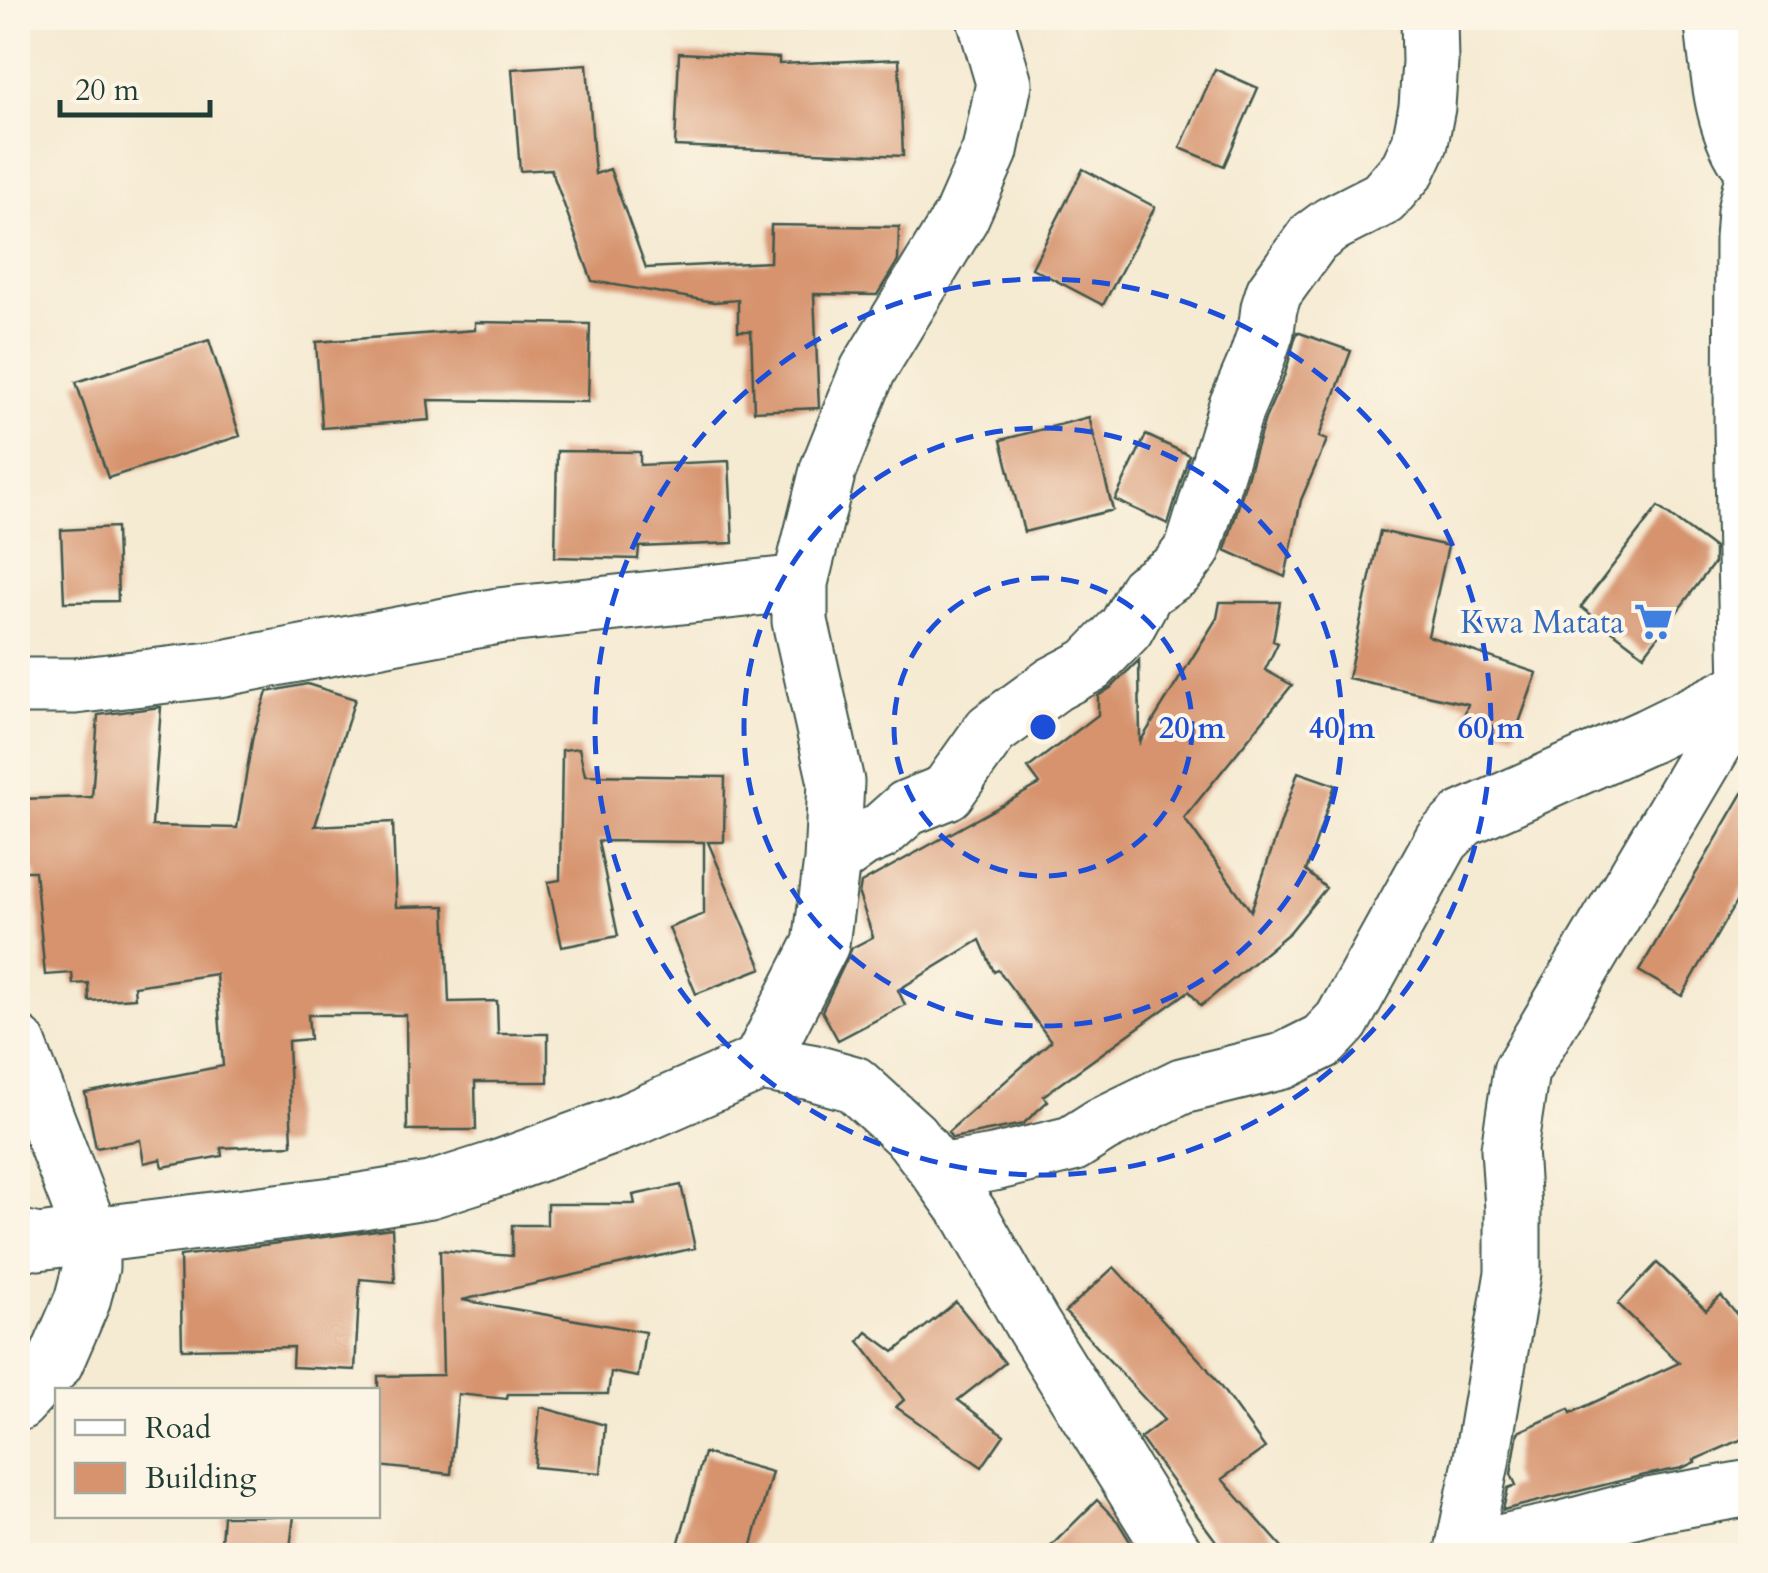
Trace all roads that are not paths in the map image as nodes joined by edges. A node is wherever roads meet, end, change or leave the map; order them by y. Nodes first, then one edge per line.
1 (986, 18) edge
2 (1429, 18) edge
3 (1712, 18) edge
4 (1750, 165) edge
5 (1750, 189) edge
6 (800, 584) junction
7 (18, 686) edge
8 (1750, 689) edge
9 (832, 861) junction
10 (18, 1044) edge
11 (760, 1062) junction
12 (939, 1172) junction
13 (91, 1234) junction
14 (18, 1237) edge
15 (18, 1403) edge
16 (1750, 1488) edge
17 (1462, 1553) edge
18 (1176, 1556) edge

1 - 6 street
2 - 9 street
3 - 4 street
5 - 8 street
6 - 7 street
6 - 9 street
8 - 12 street
8 - 17 street
9 - 11 street
10 - 13 street
11 - 12 street
11 - 13 street
12 - 18 street
13 - 14 street
13 - 15 street
16 - 17 street

